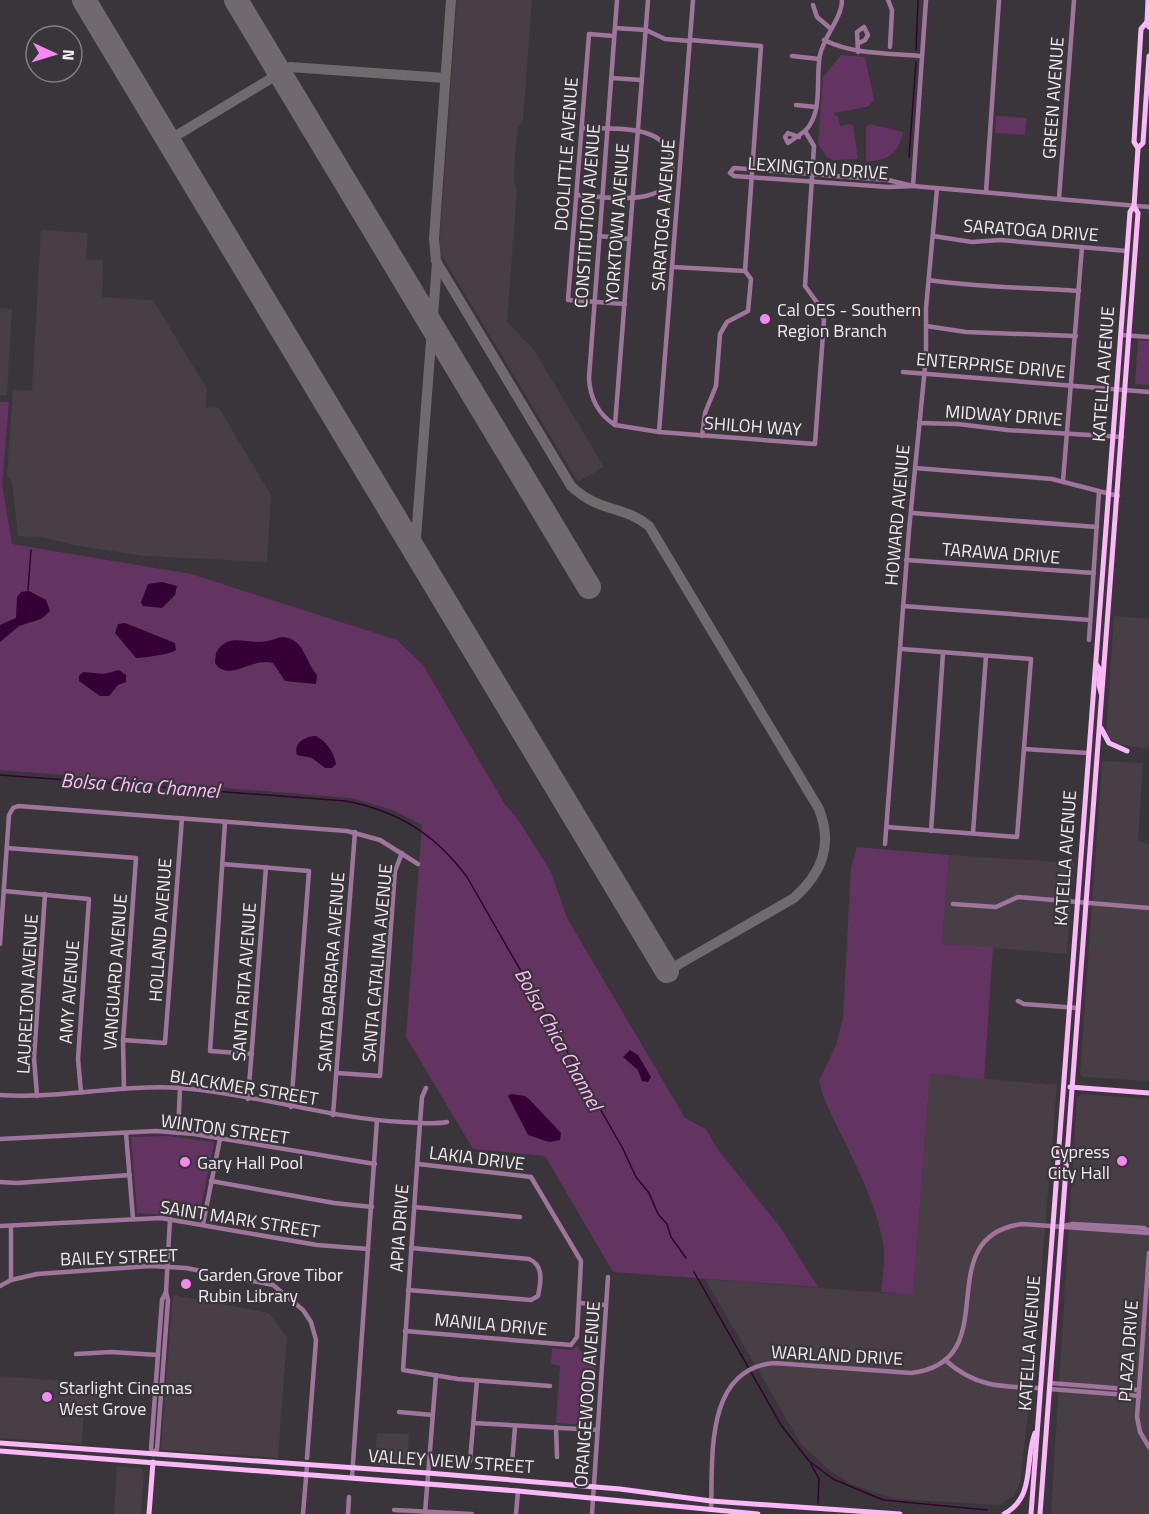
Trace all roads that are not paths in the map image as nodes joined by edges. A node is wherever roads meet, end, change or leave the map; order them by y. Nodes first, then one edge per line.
1 (617, 0) edge
2 (648, 0) edge
3 (693, 0) edge
4 (842, 0) edge
5 (888, 0) edge
6 (926, 0) edge
7 (999, 0) edge
8 (1074, 0) edge
9 (1148, 0) edge
10 (813, 5) dead end
11 (1148, 24) edge
12 (615, 28) junction
13 (830, 28) junction
14 (646, 30) junction
15 (614, 36) junction
16 (690, 40) junction
17 (824, 40) junction
18 (859, 43) dead end
19 (890, 47) dead end
20 (858, 52) junction
21 (792, 56) dead end
22 (922, 56) junction
23 (1149, 56) edge
24 (819, 59) junction
25 (611, 78) junction
26 (642, 80) junction
27 (796, 105) dead end
28 (816, 107) junction
29 (582, 128) junction
30 (607, 130) junction
31 (638, 131) junction
32 (805, 131) junction
33 (799, 136) dead end
34 (1138, 148) junction
35 (671, 168) junction
36 (680, 169) junction
37 (752, 170) junction
38 (813, 175) junction
39 (752, 177) junction
40 (812, 182) junction
41 (913, 186) junction
42 (937, 189) junction
43 (986, 192) junction
44 (577, 195) junction
45 (602, 196) junction
46 (634, 198) junction
47 (1059, 198) junction
48 (1134, 206) junction
49 (1149, 207) edge
50 (599, 236) junction
51 (933, 236) junction
52 (629, 238) junction
53 (1082, 247) junction
54 (1127, 251) junction
55 (673, 267) junction
56 (745, 271) junction
57 (929, 280) junction
58 (1079, 291) junction
59 (594, 302) junction
60 (625, 304) junction
61 (926, 326) junction
62 (1121, 335) junction
63 (1076, 336) junction
64 (1129, 336) junction
65 (1149, 337) edge
66 (903, 372) dead end
67 (924, 372) junction
68 (1072, 386) junction
69 (1117, 390) junction
70 (1125, 390) junction
71 (1149, 392) edge
72 (919, 423) junction
73 (615, 425) junction
74 (659, 432) junction
75 (1069, 433) junction
76 (702, 436) junction
77 (1113, 436) junction
78 (1122, 437) junction
79 (915, 468) junction
80 (1063, 481) junction
81 (1099, 492) junction
82 (1109, 495) junction
83 (1118, 496) junction
84 (912, 513) junction
85 (1097, 527) junction
86 (906, 560) junction
87 (1094, 573) junction
88 (903, 606) junction
89 (1090, 620) junction
90 (1089, 640) dead end
91 (902, 650) junction
92 (943, 653) junction
93 (986, 656) junction
94 (1096, 664) junction
95 (1102, 698) junction
96 (1100, 724) junction
97 (1024, 749) junction
98 (1127, 751) dead end
99 (1087, 753) junction
100 (182, 818) junction
101 (225, 822) junction
102 (887, 827) junction
103 (931, 831) junction
104 (355, 832) junction
105 (973, 833) junction
106 (885, 844) dead end
107 (7, 848) junction
108 (402, 853) junction
109 (222, 864) junction
110 (417, 864) dead end
111 (266, 867) junction
112 (4, 891) junction
113 (45, 894) junction
114 (1077, 902) junction
115 (1086, 903) junction
116 (953, 904) dead end
117 (1149, 908) edge
118 (0, 944) edge
119 (1018, 1001) dead end
120 (1069, 1008) junction
121 (1078, 1008) junction
122 (123, 1040) junction
123 (252, 1054) junction
124 (337, 1073) junction
125 (1063, 1086) junction
126 (1072, 1087) junction
127 (180, 1088) junction
128 (426, 1088) dead end
129 (124, 1089) junction
130 (81, 1092) junction
131 (1149, 1093) edge
132 (0, 1095) edge
133 (37, 1096) junction
134 (248, 1099) junction
135 (291, 1107) junction
136 (333, 1115) junction
137 (377, 1120) junction
138 (447, 1122) dead end
139 (420, 1123) junction
140 (126, 1133) junction
141 (178, 1133) junction
142 (0, 1139) edge
143 (220, 1139) junction
144 (375, 1164) junction
145 (417, 1164) junction
146 (130, 1175) junction
147 (212, 1181) junction
148 (0, 1182) edge
149 (372, 1207) junction
150 (414, 1207) junction
151 (520, 1217) dead end
152 (133, 1218) junction
153 (170, 1219) junction
154 (203, 1224) junction
155 (1053, 1225) junction
156 (0, 1226) edge
157 (1062, 1226) junction
158 (10, 1227) junction
159 (1149, 1232) edge
160 (411, 1248) junction
161 (368, 1249) junction
162 (1149, 1253) edge
163 (167, 1266) junction
164 (608, 1277) dead end
165 (11, 1280) junction
166 (0, 1286) edge
167 (408, 1290) junction
168 (580, 1303) junction
169 (606, 1305) junction
170 (405, 1331) junction
171 (573, 1344) joint
172 (76, 1354) dead end
173 (161, 1355) junction
174 (945, 1360) junction
175 (436, 1375) junction
176 (1041, 1378) junction
177 (477, 1380) junction
178 (550, 1386) dead end
179 (1050, 1386) junction
180 (1040, 1388) junction
181 (1139, 1393) junction
182 (1049, 1402) junction
183 (399, 1412) dead end
184 (433, 1415) junction
185 (473, 1423) junction
186 (1037, 1426) junction
187 (515, 1427) junction
188 (556, 1427) junction
189 (597, 1430) junction
190 (0, 1443) edge
191 (35, 1446) junction
192 (1149, 1447) edge
193 (0, 1451) edge
194 (35, 1454) junction
195 (153, 1454) junction
196 (557, 1457) dead end
197 (307, 1458) dead end
198 (238, 1460) junction
199 (247, 1461) junction
200 (470, 1461) dead end
201 (153, 1463) junction
202 (512, 1464) dead end
203 (307, 1466) junction
204 (234, 1468) junction
205 (352, 1469) junction
206 (428, 1473) junction
207 (306, 1474) junction
208 (352, 1478) junction
209 (427, 1484) junction
210 (594, 1487) junction
211 (518, 1491) junction
212 (349, 1497) dead end
213 (593, 1497) junction
214 (711, 1501) junction
215 (394, 1510) dead end
216 (711, 1510) junction
217 (149, 1514) edge
218 (303, 1514) edge
219 (348, 1514) edge
220 (425, 1514) edge
221 (472, 1514) edge
222 (516, 1514) edge
223 (592, 1514) edge
224 (758, 1514) edge
225 (900, 1514) edge
226 (1004, 1514) edge
227 (1031, 1514) edge
228 (1040, 1514) edge

1 - 12 street, CONSTITUTION AVENUE
2 - 14 street, YORKTOWN AVENUE
3 - 16 street, SARATOGA AVENUE
4 - 13 street
5 - 19 street
6 - 22 street
7 - 43 street
8 - 47 street, GREEN AVENUE
9 - 11 main road, KATELLA AVENUE
10 - 13 street
11 - 34 main road, KATELLA AVENUE
12 - 14 street
12 - 15 street, CONSTITUTION AVENUE
13 - 17 street
14 - 16 street
14 - 26 street, YORKTOWN AVENUE
15 - 25 street, CONSTITUTION AVENUE
15 - 29 street, DOOLITTLE AVENUE
16 - 36 street, SARATOGA AVENUE
16 - 37 street
17 - 20 street
17 - 24 street
18 - 20 street
20 - 22 street
21 - 24 street
22 - 41 street
23 - 34 main road, KATELLA AVENUE
24 - 28 street
25 - 26 street
25 - 30 street, CONSTITUTION AVENUE
26 - 31 street, YORKTOWN AVENUE
27 - 28 street
28 - 32 street
29 - 30 street
29 - 44 street, DOOLITTLE AVENUE
30 - 31 street
30 - 45 street, CONSTITUTION AVENUE
31 - 35 street
31 - 46 street, YORKTOWN AVENUE
32 - 33 street
32 - 38 street, SHILOH WAY
34 - 48 main road, KATELLA AVENUE
35 - 36 street
35 - 46 street
36 - 55 street, SARATOGA AVENUE
37 - 38 street, LEXINGTON DRIVE
37 - 39 street
37 - 39 street, LEXINGTON DRIVE
38 - 40 street, SHILOH WAY
38 - 41 street, LEXINGTON DRIVE
39 - 40 street, LEXINGTON DRIVE
39 - 56 street
40 - 41 street, LEXINGTON DRIVE
40 - 76 street, SHILOH WAY
41 - 42 street, LEXINGTON DRIVE
42 - 43 street, LEXINGTON DRIVE
42 - 51 street, HOWARD AVENUE
43 - 47 street, LEXINGTON DRIVE
44 - 45 street
44 - 59 street, DOOLITTLE AVENUE
45 - 46 street
45 - 50 street, CONSTITUTION AVENUE
46 - 52 street, YORKTOWN AVENUE
47 - 48 street, LEXINGTON DRIVE
48 - 49 street, LEXINGTON DRIVE
48 - 54 main road, KATELLA AVENUE
48 - 64 main road, KATELLA AVENUE
50 - 52 street
50 - 59 street, CONSTITUTION AVENUE
51 - 53 street, SARATOGA DRIVE
51 - 57 street, HOWARD AVENUE
52 - 60 street, YORKTOWN AVENUE
53 - 54 street, SARATOGA DRIVE
53 - 58 street
54 - 62 main road, KATELLA AVENUE
55 - 56 street
55 - 74 street, SARATOGA AVENUE
56 - 76 street
57 - 58 street
57 - 61 street, HOWARD AVENUE
58 - 63 street
59 - 60 street
59 - 73 street, CONSTITUTION AVENUE
60 - 73 street, YORKTOWN AVENUE
61 - 63 street
61 - 67 street, HOWARD AVENUE
62 - 64 street
62 - 69 main road, KATELLA AVENUE
63 - 68 street
64 - 65 street
64 - 70 main road, KATELLA AVENUE
66 - 67 street, ENTERPRISE DRIVE
67 - 68 street, ENTERPRISE DRIVE
67 - 72 street, HOWARD AVENUE
68 - 69 street, ENTERPRISE DRIVE
68 - 75 street
69 - 70 street, ENTERPRISE DRIVE
69 - 77 main road, KATELLA AVENUE
70 - 71 street, ENTERPRISE DRIVE
70 - 78 main road, KATELLA AVENUE
72 - 75 street, MIDWAY DRIVE
72 - 79 street, HOWARD AVENUE
73 - 74 street, SHILOH WAY
74 - 76 street, SHILOH WAY
75 - 77 street, MIDWAY DRIVE
75 - 80 street
77 - 78 street, MIDWAY DRIVE
77 - 82 main road, KATELLA AVENUE
78 - 83 main road, KATELLA AVENUE
79 - 80 street
79 - 84 street, HOWARD AVENUE
80 - 81 street
81 - 82 street
81 - 85 street
82 - 83 street
82 - 94 main road, KATELLA AVENUE
83 - 95 main road, KATELLA AVENUE
84 - 85 street
84 - 86 street, HOWARD AVENUE
85 - 87 street
86 - 87 street, TARAWA DRIVE
86 - 88 street, HOWARD AVENUE
87 - 89 street
88 - 89 street
88 - 91 street, HOWARD AVENUE
89 - 90 street
91 - 92 street
91 - 102 street, HOWARD AVENUE
92 - 93 street
92 - 103 street
93 - 97 street
93 - 105 street
94 - 95 main road
94 - 99 main road, KATELLA AVENUE
95 - 96 main road, KATELLA AVENUE
96 - 98 main road
96 - 115 main road, KATELLA AVENUE
97 - 99 street
97 - 105 street
99 - 114 main road, KATELLA AVENUE
100 - 101 street
100 - 107 street
100 - 122 street, HOLLAND AVENUE
101 - 104 street
101 - 109 street
102 - 103 street
102 - 106 street, HOWARD AVENUE
103 - 105 street
104 - 108 street
104 - 124 street, SANTA BARBARA AVENUE
107 - 112 street
107 - 122 street, VANGUARD AVENUE
108 - 110 street
108 - 124 street, SANTA CATALINA AVENUE
109 - 111 street
109 - 123 street
111 - 123 street, SANTA RITA AVENUE
111 - 135 street
112 - 113 street
112 - 118 street
113 - 130 street, AMY AVENUE
113 - 133 street, LAURELTON AVENUE
114 - 115 street
114 - 116 street
114 - 120 main road, KATELLA AVENUE
115 - 117 street
115 - 121 main road, KATELLA AVENUE
119 - 120 street
120 - 121 street
120 - 125 main road, KATELLA AVENUE
121 - 126 main road, KATELLA AVENUE
122 - 129 street, VANGUARD AVENUE
123 - 134 street, SANTA RITA AVENUE
124 - 136 street, SANTA BARBARA AVENUE
125 - 126 main road
125 - 155 main road, KATELLA AVENUE
126 - 131 main road
126 - 157 main road, KATELLA AVENUE
127 - 129 street, BLACKMER STREET
127 - 134 street, BLACKMER STREET
127 - 141 street
128 - 139 street, APIA DRIVE
129 - 130 street, BLACKMER STREET
130 - 133 street, BLACKMER STREET
132 - 133 street, BLACKMER STREET
134 - 135 street, BLACKMER STREET
135 - 136 street, BLACKMER STREET
136 - 137 street, BLACKMER STREET
137 - 139 street, BLACKMER STREET
137 - 144 street
138 - 139 street, BLACKMER STREET
139 - 145 street, APIA DRIVE
140 - 141 street, WINTON STREET
140 - 142 street, WINTON STREET
140 - 146 street
141 - 143 street, WINTON STREET
143 - 144 street, WINTON STREET
143 - 147 street
144 - 149 street
145 - 150 street, APIA DRIVE
145 - 168 street, LAKIA DRIVE
146 - 148 street
146 - 152 street
147 - 149 street
147 - 154 street
149 - 161 street
150 - 151 street
150 - 160 street, APIA DRIVE
152 - 153 street, SAINT MARK STREET
152 - 158 street, SAINT MARK STREET
153 - 154 street, SAINT MARK STREET
153 - 163 street
154 - 161 street, SAINT MARK STREET
155 - 157 street
155 - 174 street
155 - 176 main road, KATELLA AVENUE
156 - 158 street, SAINT MARK STREET
157 - 159 street
157 - 179 main road, KATELLA AVENUE
158 - 165 street
160 - 167 street, APIA DRIVE
160 - 167 street
161 - 205 street
162 - 181 street, PLAZA DRIVE
163 - 165 street, BAILEY STREET
163 - 173 street
163 - 197 street, BAILEY STREET
164 - 169 street, ORANGEWOOD AVENUE
165 - 166 street, BAILEY STREET
167 - 170 street, APIA DRIVE
168 - 169 street
168 - 171 street, LAKIA DRIVE
169 - 189 street, ORANGEWOOD AVENUE
170 - 171 street, MANILA DRIVE
170 - 175 street, APIA DRIVE
172 - 173 street
173 - 195 street
174 - 180 street
174 - 214 street, WARLAND DRIVE
175 - 177 street
175 - 184 street
176 - 179 main road
176 - 180 main road, KATELLA AVENUE
177 - 178 street
177 - 185 street
179 - 181 street
179 - 182 main road, KATELLA AVENUE
180 - 182 main road
180 - 186 main road, KATELLA AVENUE
181 - 192 street, PLAZA DRIVE
182 - 228 main road, KATELLA AVENUE
183 - 184 street
184 - 206 street
185 - 187 street
185 - 200 street
186 - 226 main road
186 - 227 main road, KATELLA AVENUE
187 - 188 street
187 - 202 street
188 - 189 street
188 - 196 street
189 - 210 street, ORANGEWOOD AVENUE
190 - 191 main road, VALLEY VIEW STREET
191 - 194 main road
191 - 195 main road, VALLEY VIEW STREET
193 - 194 main road, VALLEY VIEW STREET
194 - 201 main road, VALLEY VIEW STREET
195 - 198 main road, VALLEY VIEW STREET
195 - 201 main road
198 - 199 main road, VALLEY VIEW STREET
198 - 204 main road
199 - 203 main road, VALLEY VIEW STREET
199 - 204 main road
201 - 204 main road, VALLEY VIEW STREET
201 - 217 main road
203 - 205 main road, VALLEY VIEW STREET
203 - 207 street
204 - 207 main road, VALLEY VIEW STREET
205 - 206 main road, VALLEY VIEW STREET
205 - 208 street
206 - 209 street
206 - 210 main road, VALLEY VIEW STREET
207 - 208 main road, VALLEY VIEW STREET
207 - 218 street
208 - 209 main road, VALLEY VIEW STREET
209 - 211 main road, VALLEY VIEW STREET
209 - 220 street
210 - 213 street, ORANGEWOOD AVENUE
210 - 214 main road, VALLEY VIEW STREET
211 - 213 main road, VALLEY VIEW STREET
211 - 222 street
212 - 219 street
213 - 216 main road, VALLEY VIEW STREET
213 - 223 street, ORANGEWOOD AVENUE
214 - 216 street, WARLAND DRIVE
214 - 225 main road, VALLEY VIEW STREET
215 - 220 street
216 - 224 main road, VALLEY VIEW STREET
220 - 221 street

